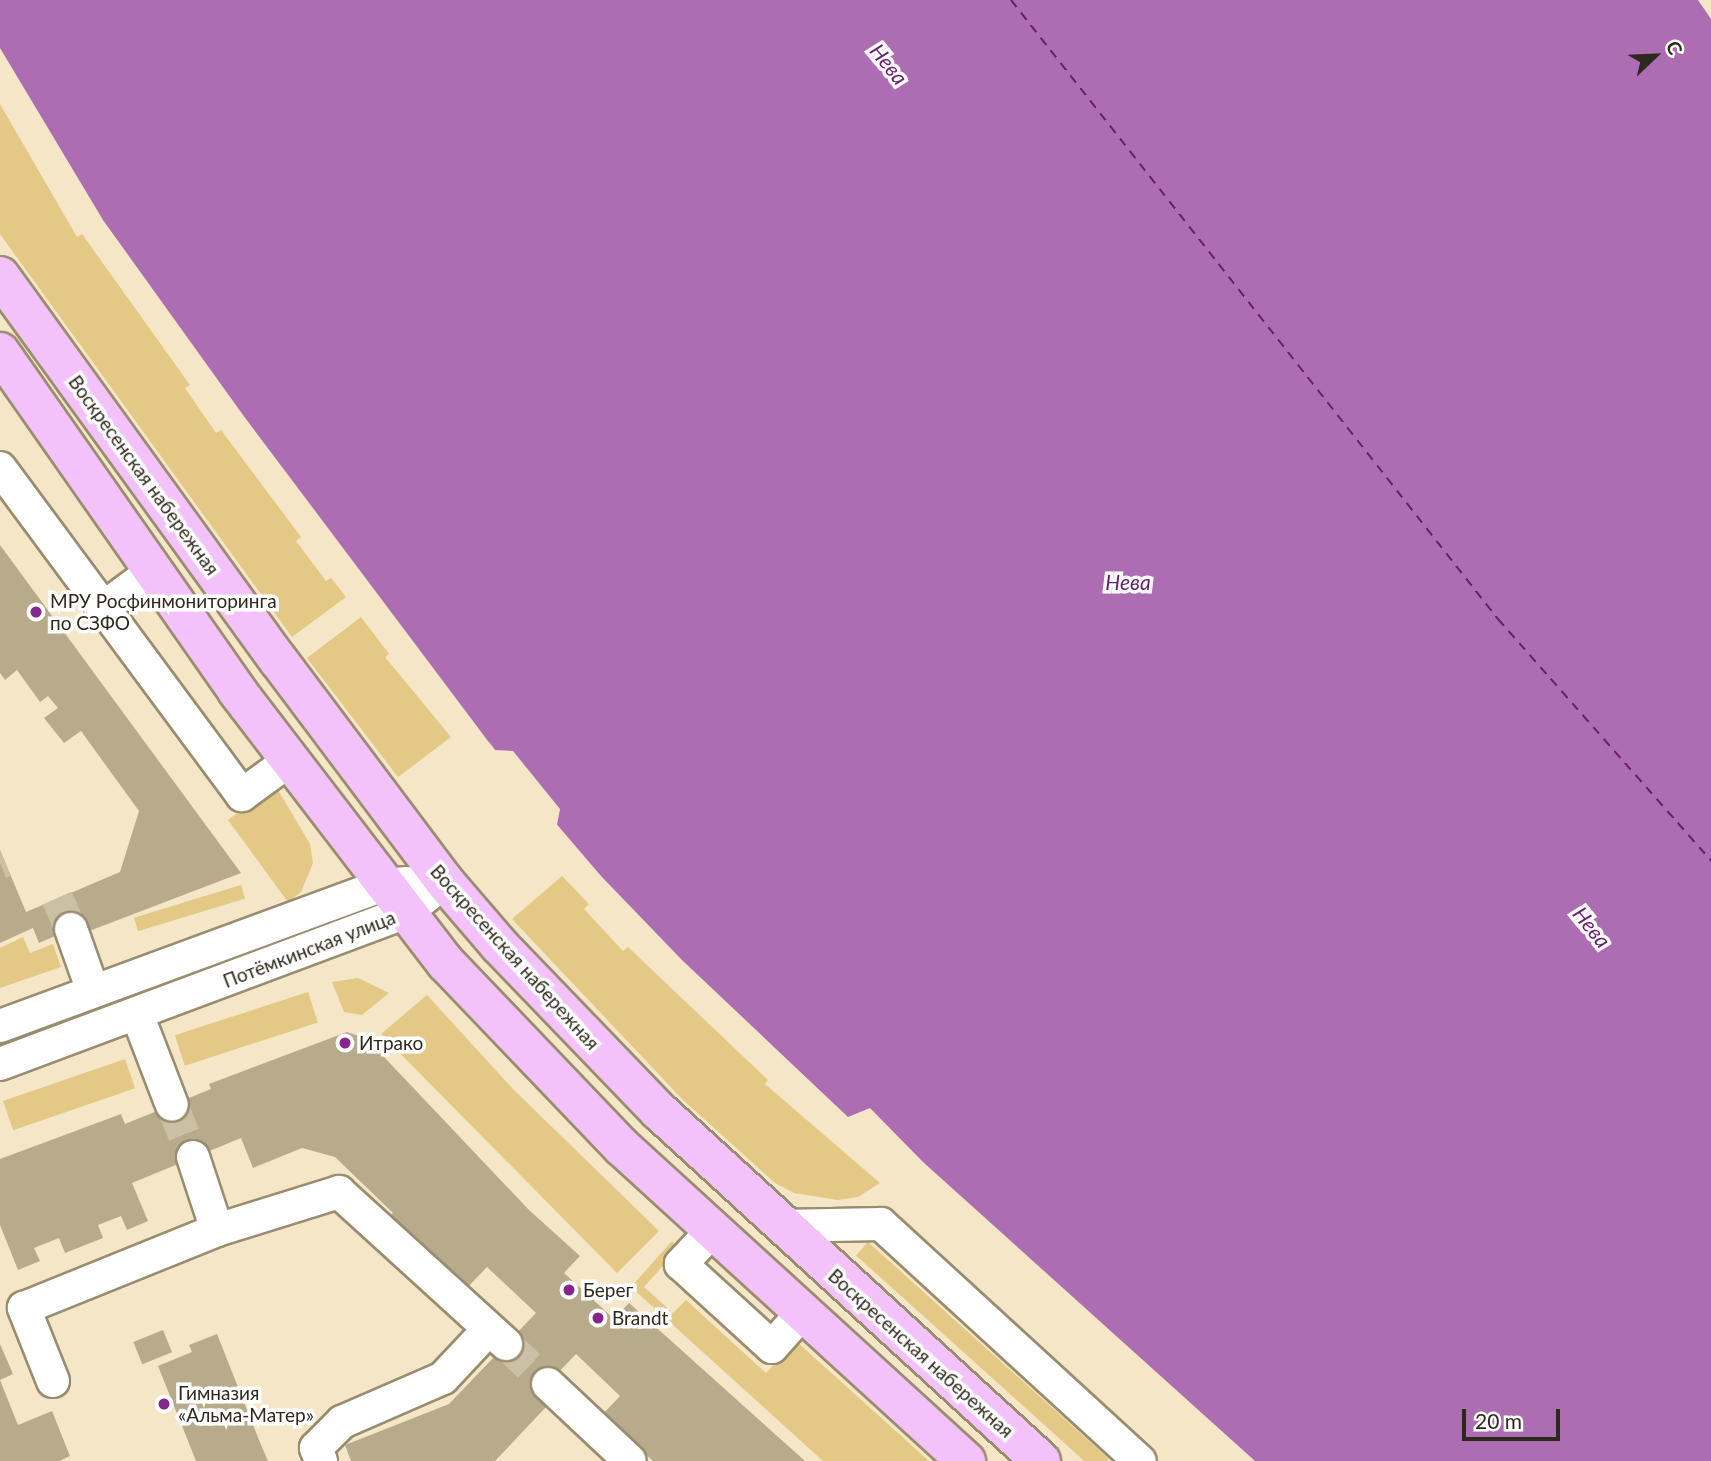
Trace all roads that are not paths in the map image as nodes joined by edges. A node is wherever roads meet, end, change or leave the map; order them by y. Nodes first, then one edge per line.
1 (0, 276) edge
2 (0, 352) edge
3 (0, 468) edge
4 (153, 571) junction
5 (103, 608) junction
6 (290, 760) junction
7 (445, 882) junction
8 (395, 898) junction
9 (71, 929) tunnel mouth
10 (93, 991) junction
11 (137, 1014) junction
12 (0, 1026) edge
13 (0, 1064) edge
14 (172, 1105) tunnel mouth
15 (193, 1157) tunnel mouth
16 (780, 1226) junction
17 (217, 1230) junction
18 (53, 1381) dead end
19 (548, 1384) tunnel mouth
20 (321, 1461) edge
21 (630, 1461) edge
22 (967, 1461) edge
23 (1041, 1461) edge
24 (1140, 1461) edge

1 - 7 main road, Воскресенская набережная
2 - 4 main road
3 - 5 street
4 - 5 street
4 - 6 main road
5 - 6 street
6 - 8 main road
7 - 8 street, Потёмкинская улица
7 - 16 main road, Воскресенская набережная
8 - 10 street, Потёмкинская улица
8 - 11 street, Потёмкинская улица
8 - 22 main road
9 - 10 street
10 - 12 street, Потёмкинская улица
11 - 13 street, Потёмкинская улица
11 - 14 street
15 - 17 street
16 - 23 main road, Воскресенская набережная
16 - 24 street
17 - 18 street
17 - 20 street
19 - 21 street

